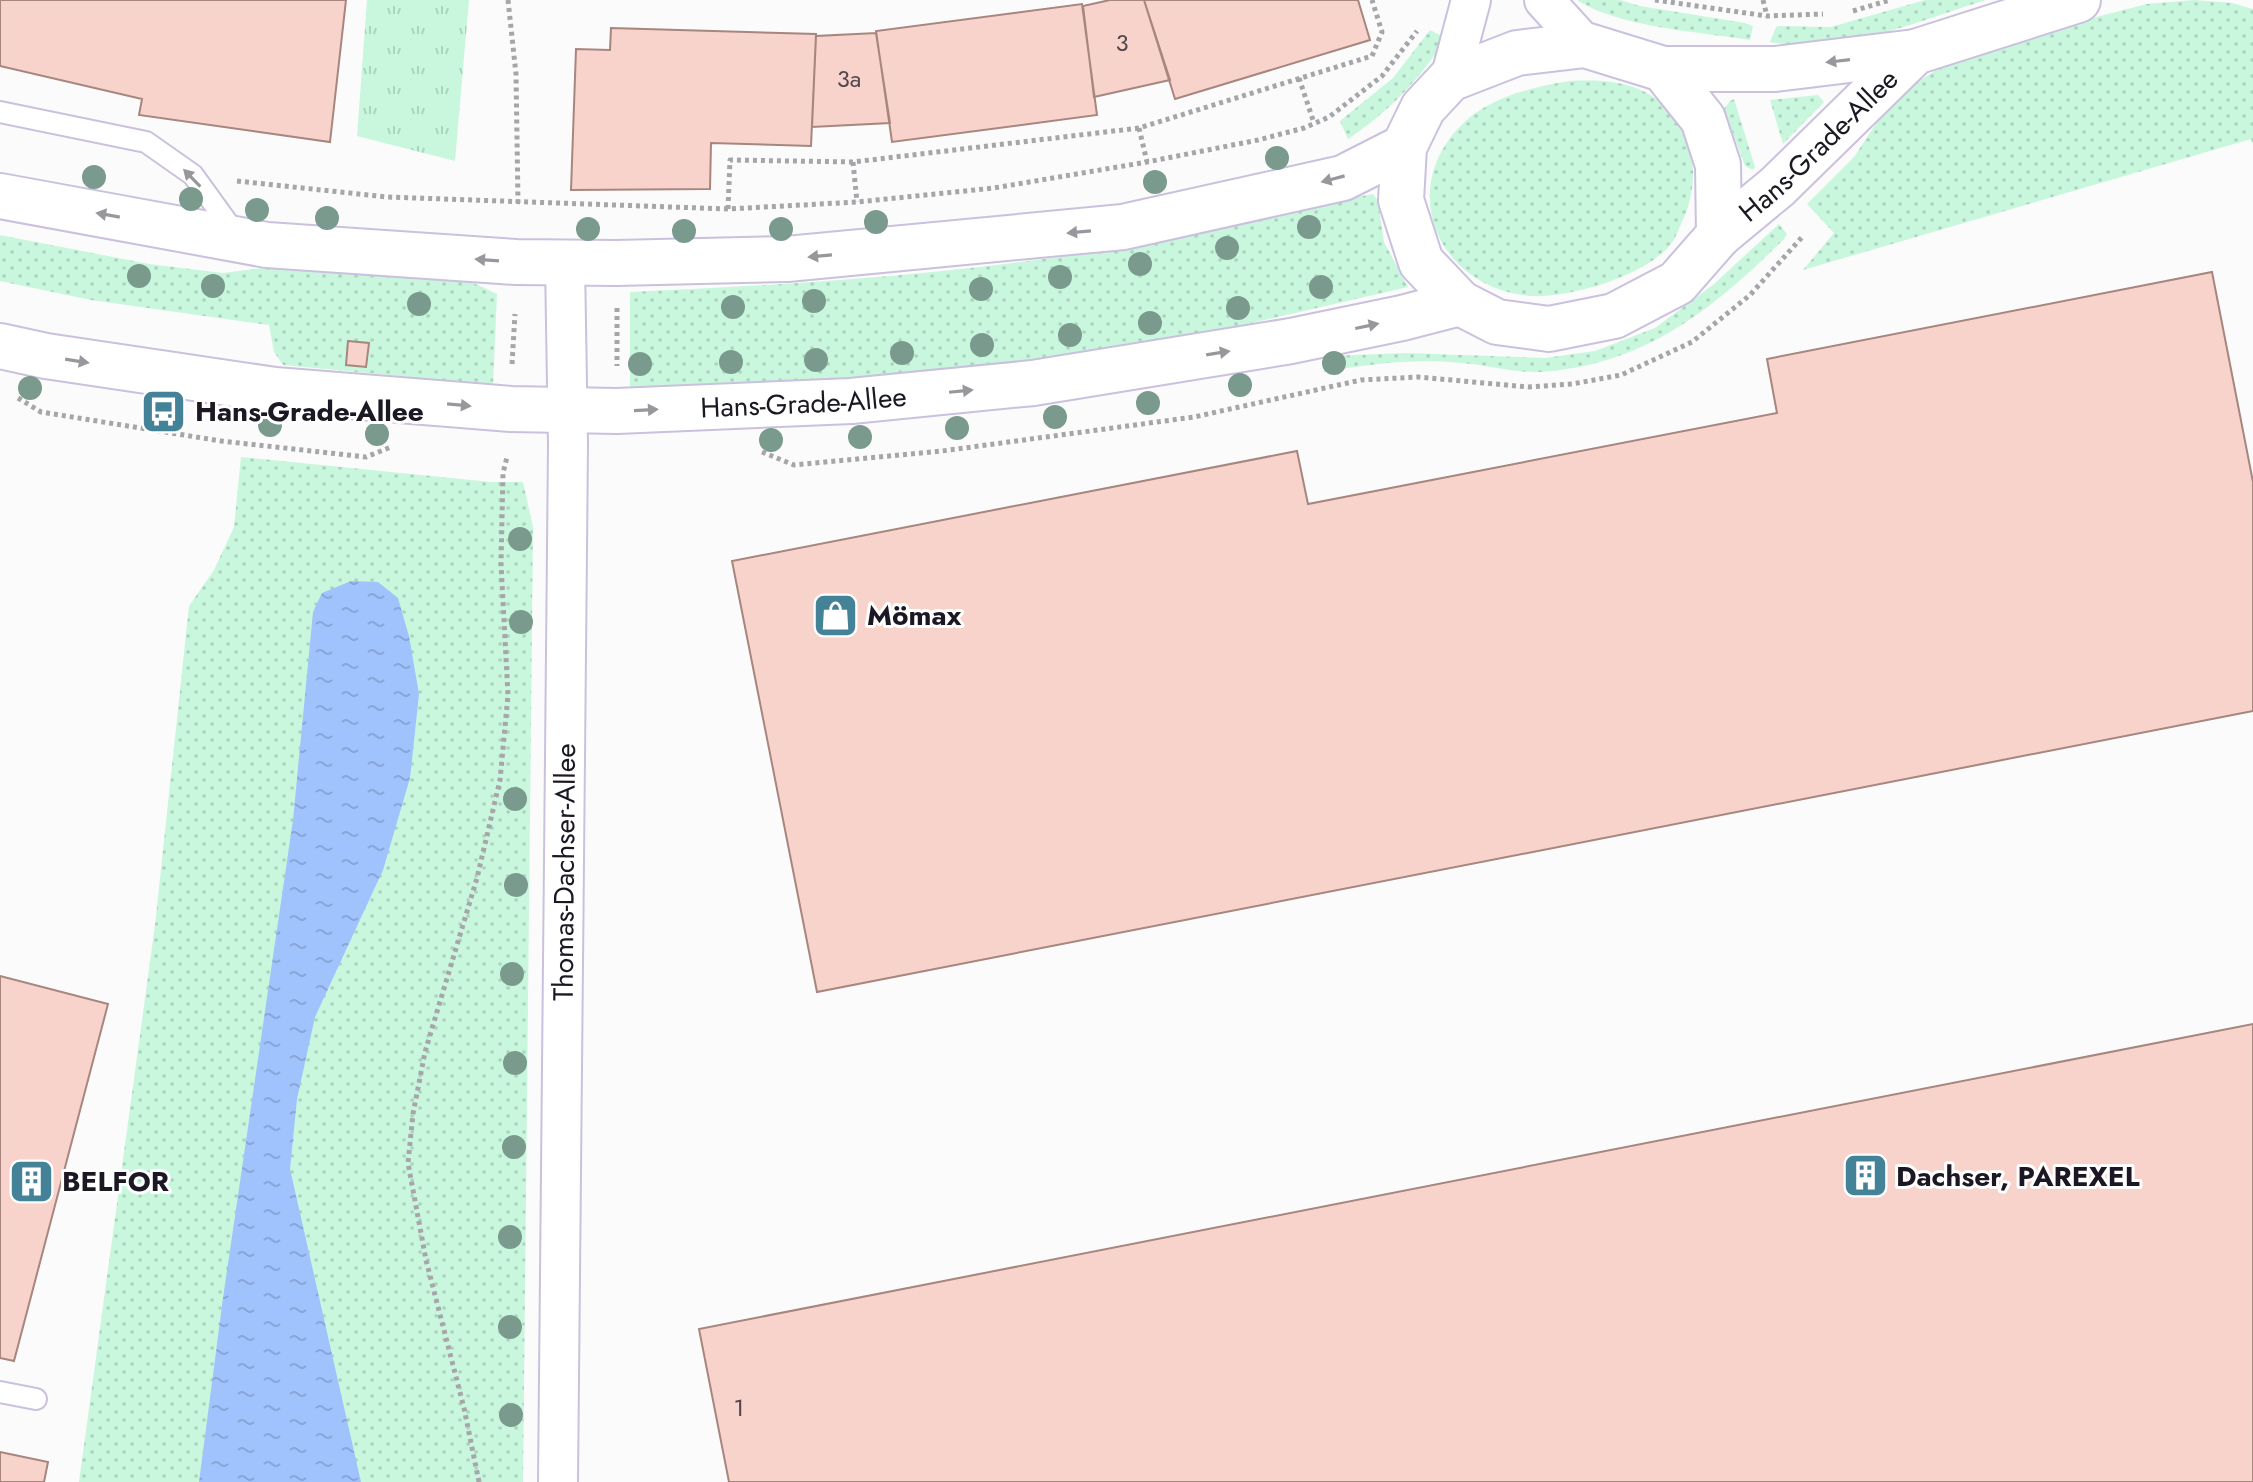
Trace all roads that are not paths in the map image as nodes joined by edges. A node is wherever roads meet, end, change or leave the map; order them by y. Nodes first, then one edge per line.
1 (1471, 0) edge
2 (1544, 0) edge
3 (2078, 0) edge
4 (1585, 45) junction
5 (1915, 52) junction
6 (1663, 69) junction
7 (1450, 79) junction
8 (0, 112) edge
9 (1404, 147) junction
10 (0, 196) edge
11 (1719, 235) junction
12 (239, 240) junction
13 (565, 263) junction
14 (1460, 303) junction
15 (0, 346) edge
16 (568, 411) junction
17 (0, 1392) edge
18 (36, 1399) dead end
19 (558, 1482) edge

1 - 7 street
2 - 4 street
3 - 5 street, Hans-Grade-Allee
4 - 6 street, Hans-Grade-Allee
4 - 7 street, Hans-Grade-Allee
5 -> 6 street, Hans-Grade-Allee
5 - 11 street, Hans-Grade-Allee
6 - 11 street, Hans-Grade-Allee
7 - 9 street, Hans-Grade-Allee
12 -> 8 lane
9 -> 13 street
9 - 14 street, Hans-Grade-Allee
12 -> 10 street
11 - 14 street, Hans-Grade-Allee
13 -> 12 street
13 - 16 street, Thomas-Dachser-Allee
16 -> 14 street, Hans-Grade-Allee
15 -> 16 street, Hans-Grade-Allee
16 - 19 street, Thomas-Dachser-Allee
17 - 18 lane

